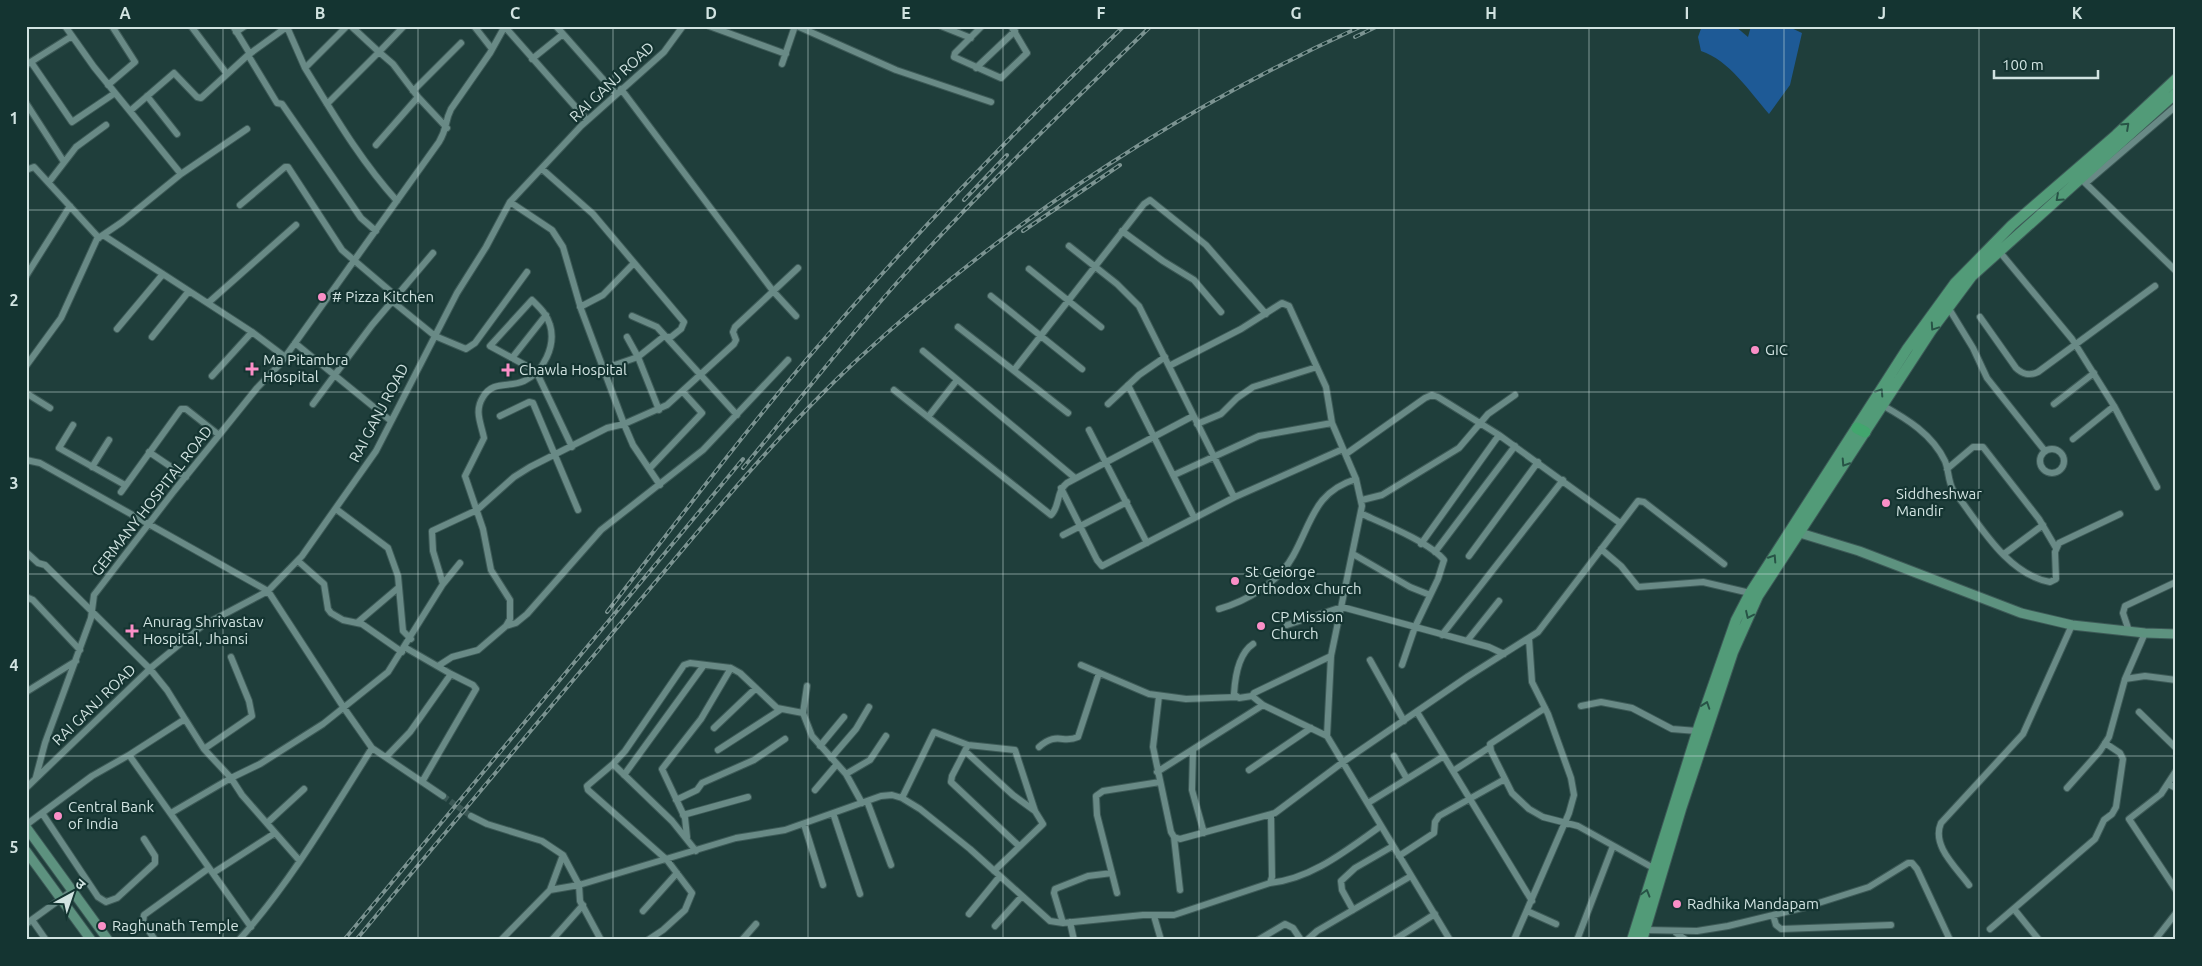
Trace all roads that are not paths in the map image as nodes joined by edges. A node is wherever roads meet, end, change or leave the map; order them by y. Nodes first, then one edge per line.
1 (65, 26) edge
2 (112, 26) edge
3 (191, 26) edge
4 (245, 26) edge
5 (349, 26) edge
6 (404, 26) edge
7 (474, 26) edge
8 (556, 26) edge
9 (684, 26) edge
10 (709, 26) edge
11 (796, 26) edge
12 (941, 26) edge
13 (982, 26) edge
14 (288, 27) edge
15 (505, 27) edge
16 (235, 29) edge
17 (1013, 29) edge
18 (562, 34) junction
19 (72, 36) junction
20 (971, 38) junction
21 (461, 42) dead end
22 (492, 49) junction
23 (379, 52) junction
24 (786, 54) junction
25 (249, 55) junction
26 (532, 58) junction
27 (29, 63) edge
28 (782, 64) dead end
29 (305, 68) junction
30 (976, 68) junction
31 (227, 74) junction
32 (2176, 79) edge
33 (108, 85) junction
34 (413, 91) junction
35 (619, 91) junction
36 (115, 93) junction
37 (2176, 93) edge
38 (147, 96) junction
39 (418, 97) junction
40 (991, 102) dead end
41 (26, 104) edge
42 (327, 104) junction
43 (2176, 106) edge
44 (130, 111) junction
45 (587, 120) junction
46 (106, 125) dead end
47 (447, 128) junction
48 (247, 130) dead end
49 (177, 134) dead end
50 (376, 145) dead end
51 (64, 162) junction
52 (2092, 162) junction
53 (542, 169) junction
54 (26, 170) edge
55 (181, 174) junction
56 (2080, 177) junction
57 (48, 182) junction
58 (397, 201) junction
59 (510, 202) junction
60 (240, 205) dead end
61 (70, 206) junction
62 (296, 224) dead end
63 (376, 231) junction
64 (1122, 231) junction
65 (101, 236) junction
66 (1069, 246) dead end
67 (1999, 251) junction
68 (433, 253) dead end
69 (354, 261) junction
70 (634, 263) junction
71 (1094, 267) junction
72 (798, 268) dead end
73 (1029, 269) dead end
74 (2176, 271) edge
75 (527, 272) dead end
76 (163, 274) junction
77 (26, 276) edge
78 (2155, 286) dead end
79 (189, 291) junction
80 (773, 291) junction
81 (991, 296) dead end
82 (394, 298) junction
83 (1068, 300) junction
84 (208, 303) junction
85 (580, 307) junction
86 (1948, 307) junction
87 (1220, 312) dead end
88 (1266, 314) junction
89 (546, 315) junction
90 (632, 316) dead end
91 (796, 316) dead end
92 (1980, 317) dead end
93 (958, 327) dead end
94 (1101, 327) dead end
95 (117, 329) dead end
96 (252, 332) junction
97 (435, 336) junction
98 (1040, 336) junction
99 (152, 337) dead end
100 (627, 337) dead end
101 (666, 337) junction
102 (295, 343) junction
103 (2076, 344) junction
104 (923, 351) dead end
105 (285, 357) junction
106 (638, 357) junction
107 (1165, 357) junction
108 (512, 358) junction
109 (788, 360) dead end
110 (26, 366) edge
111 (1169, 366) junction
112 (1317, 367) junction
113 (603, 369) junction
114 (1082, 369) dead end
115 (1014, 370) junction
116 (536, 371) junction
117 (2094, 373) junction
118 (212, 376) dead end
119 (334, 376) junction
120 (700, 376) junction
121 (957, 380) junction
122 (1128, 384) junction
123 (894, 390) dead end
124 (683, 392) junction
125 (26, 393) edge
126 (1515, 395) dead end
127 (314, 404) dead end
128 (1108, 404) dead end
129 (2054, 404) dead end
130 (1882, 405) junction
131 (2114, 406) junction
132 (50, 408) dead end
133 (659, 410) junction
134 (1068, 413) dead end
135 (737, 415) junction
136 (500, 416) dead end
137 (1193, 416) junction
138 (928, 417) junction
139 (391, 421) junction
140 (1480, 422) junction
141 (1332, 423) junction
142 (72, 424) dead end
143 (624, 424) junction
144 (1197, 424) junction
145 (1089, 430) dead end
146 (1861, 430) junction
147 (219, 435) junction
148 (1155, 435) junction
149 (1499, 435) junction
150 (2073, 439) dead end
151 (109, 440) dead end
152 (1515, 446) junction
153 (572, 447) junction
154 (2045, 451) dead end
155 (149, 452) junction
156 (1344, 452) junction
157 (556, 455) junction
158 (1215, 455) junction
159 (26, 460) edge
160 (1106, 461) junction
161 (1538, 462) junction
162 (92, 467) junction
163 (650, 468) junction
164 (1946, 469) junction
165 (1174, 475) junction
166 (186, 478) junction
167 (1076, 478) junction
168 (1356, 479) junction
169 (1562, 480) junction
170 (125, 485) junction
171 (660, 485) junction
172 (1061, 488) junction
173 (2157, 488) dead end
174 (121, 492) dead end
175 (1234, 497) junction
176 (1362, 500) junction
177 (1127, 502) junction
178 (336, 509) junction
179 (477, 510) junction
180 (578, 510) dead end
181 (1362, 514) junction
182 (2120, 514) dead end
183 (1194, 517) junction
184 (149, 523) junction
185 (1620, 523) junction
186 (2043, 525) junction
187 (1081, 526) junction
188 (1800, 532) junction
189 (1063, 535) dead end
190 (1147, 543) junction
191 (1421, 544) junction
192 (2056, 548) junction
193 (1601, 549) junction
194 (26, 552) edge
195 (1435, 552) junction
196 (1353, 554) junction
197 (2004, 554) junction
198 (1469, 556) dead end
199 (298, 561) junction
200 (460, 563) dead end
201 (1724, 564) dead end
202 (2176, 582) edge
203 (443, 584) junction
204 (398, 588) junction
205 (268, 591) junction
206 (1750, 592) junction
207 (1430, 595) junction
208 (26, 597) edge
209 (1498, 600) dead end
210 (1342, 607) junction
211 (1220, 609) dead end
212 (92, 611) junction
213 (358, 622) junction
214 (1287, 625) dead end
215 (2072, 625) junction
216 (506, 626) junction
217 (1415, 627) junction
218 (2129, 631) junction
219 (2145, 633) junction
220 (2176, 634) edge
221 (1442, 635) junction
222 (411, 639) junction
223 (1528, 639) junction
224 (1467, 641) junction
225 (1253, 644) dead end
226 (80, 650) junction
227 (404, 650) junction
228 (1504, 654) junction
229 (1331, 656) junction
230 (231, 657) dead end
231 (1370, 660) dead end
232 (76, 662) junction
233 (1081, 664) dead end
234 (704, 665) junction
235 (438, 666) junction
236 (1402, 666) dead end
237 (731, 668) junction
238 (150, 669) junction
239 (1099, 673) junction
240 (451, 674) junction
241 (2125, 679) junction
242 (2176, 680) edge
243 (807, 686) dead end
244 (756, 688) junction
245 (26, 692) edge
246 (1159, 696) junction
247 (1252, 696) junction
248 (1236, 697) junction
249 (1263, 705) junction
250 (1581, 706) dead end
251 (869, 707) dead end
252 (344, 708) junction
253 (1545, 708) junction
254 (780, 710) junction
255 (1417, 712) junction
256 (2139, 712) dead end
257 (803, 713) junction
258 (844, 717) dead end
259 (185, 719) junction
260 (1404, 721) junction
261 (714, 728) dead end
262 (1311, 728) junction
263 (1697, 731) junction
264 (886, 736) dead end
265 (1327, 736) junction
266 (785, 739) dead end
267 (2105, 743) junction
268 (820, 746) junction
269 (1039, 747) dead end
270 (1490, 747) junction
271 (372, 748) junction
272 (966, 748) junction
273 (2176, 748) edge
274 (204, 749) junction
275 (718, 750) dead end
276 (1193, 751) junction
277 (129, 755) junction
278 (1394, 756) dead end
279 (1444, 756) junction
280 (386, 757) junction
281 (831, 758) junction
282 (1342, 762) junction
283 (612, 764) junction
284 (837, 764) junction
285 (1249, 770) dead end
286 (1453, 771) junction
287 (2176, 771) edge
288 (1157, 772) junction
289 (846, 774) junction
290 (624, 775) junction
291 (36, 778) junction
292 (231, 778) junction
293 (1407, 779) junction
294 (1505, 779) junction
295 (422, 782) junction
296 (1160, 782) junction
297 (2168, 784) junction
298 (26, 788) edge
299 (304, 788) dead end
300 (2067, 788) dead end
301 (2176, 788) edge
302 (815, 790) dead end
303 (444, 796) tunnel mouth
304 (748, 797) dead end
305 (902, 798) junction
306 (1470, 798) junction
307 (676, 800) junction
308 (864, 802) junction
309 (1368, 803) junction
310 (1035, 811) junction
311 (42, 812) junction
312 (170, 813) junction
313 (833, 814) junction
314 (683, 815) junction
315 (1271, 815) junction
316 (470, 816) tunnel mouth
317 (1566, 821) junction
318 (267, 823) junction
319 (804, 824) junction
320 (26, 826) edge
321 (1381, 826) junction
322 (275, 833) junction
323 (1204, 833) junction
324 (686, 837) junction
325 (1174, 837) junction
326 (144, 839) dead end
327 (1020, 846) junction
328 (1393, 846) junction
329 (1613, 846) junction
330 (26, 851) edge
331 (696, 851) junction
332 (563, 855) junction
333 (1399, 856) junction
334 (299, 860) junction
335 (667, 860) junction
336 (891, 865) dead end
337 (211, 870) junction
338 (994, 871) junction
339 (1657, 871) junction
340 (677, 873) junction
341 (1112, 873) junction
342 (1000, 876) junction
343 (1411, 876) junction
344 (1270, 883) junction
345 (579, 885) junction
346 (823, 885) dead end
347 (1969, 885) dead end
348 (73, 890) junction
349 (550, 890) junction
350 (1180, 890) dead end
351 (2176, 890) edge
352 (1117, 893) dead end
353 (860, 894) dead end
354 (1022, 896) junction
355 (61, 899) junction
356 (1532, 901) junction
357 (583, 905) junction
358 (2014, 909) junction
359 (1353, 910) junction
360 (643, 911) dead end
361 (1527, 911) junction
362 (2176, 913) edge
363 (968, 914) dead end
364 (1435, 914) junction
365 (1772, 915) junction
366 (1154, 916) junction
367 (32, 920) junction
368 (1066, 923) junction
369 (26, 924) edge
370 (756, 924) dead end
371 (1556, 924) dead end
372 (1892, 925) dead end
373 (995, 926) dead end
374 (251, 927) junction
375 (1990, 929) dead end
376 (1675, 932) junction
377 (1643, 935) edge
378 (598, 939) edge
379 (46, 940) edge
380 (91, 940) edge
381 (108, 940) edge
382 (156, 940) edge
383 (239, 940) edge
384 (501, 940) edge
385 (552, 940) edge
386 (648, 940) edge
387 (742, 940) edge
388 (1074, 940) edge
389 (1161, 940) edge
390 (1258, 940) edge
391 (1301, 940) edge
392 (1307, 940) edge
393 (1394, 940) edge
394 (1450, 940) edge
395 (1514, 940) edge
396 (1577, 940) edge
397 (1632, 940) edge
398 (1686, 940) edge
399 (1950, 940) edge
400 (2039, 940) edge
401 (2155, 940) edge

1 - 19 street
2 - 33 street
3 - 31 street
4 - 16 street
5 - 23 street
5 - 29 street
6 - 23 street
7 - 22 street
8 - 18 street
9 - 35 street, RAI GANJ ROAD
10 - 24 street
11 - 24 street
11 - 40 street
12 - 20 street
13 - 20 street
14 - 25 street
14 - 29 street
15 - 22 street, GERMANY HOSPITAL ROAD
15 - 26 street
16 - 25 street
17 - 30 street
17 - 30 street
18 - 26 street
18 - 35 street
19 - 27 street
19 - 33 street
20 - 30 street
21 - 34 street
22 - 47 street, GERMANY HOSPITAL ROAD
23 - 34 street
23 - 42 street
24 - 28 street
25 - 31 street
25 - 63 street
26 - 45 street
27 - 36 street
29 - 42 street
31 - 38 street
52 -> 32 main road
33 - 36 street
34 - 39 street
35 - 45 street, RAI GANJ ROAD
35 - 80 street
36 - 44 street
37 - 52 main road
38 - 44 street
38 - 49 street
39 - 47 street
39 - 50 street
41 - 51 street
42 - 58 street
43 - 56 street
44 - 55 street
45 - 53 street, RAI GANJ ROAD
46 - 51 street
47 - 58 street, GERMANY HOSPITAL ROAD
48 - 55 street
51 - 57 street
52 - 56 main road
53 - 59 street, RAI GANJ ROAD
53 - 70 street
54 - 57 street
55 - 65 street
56 -> 67 main road
56 - 74 street
146 -> 56 main road
57 - 61 street
58 - 63 street, GERMANY HOSPITAL ROAD
59 - 85 street
59 - 97 street, RAI GANJ ROAD
60 - 69 street
61 - 65 street
61 - 77 street
62 - 84 street
63 - 69 street, GERMANY HOSPITAL ROAD
64 - 71 street
64 - 87 street
64 - 88 street
65 - 76 street
65 - 110 street
66 - 71 street
67 - 86 main road
67 - 103 street
68 - 82 street
69 - 82 street
69 - 102 street, GERMANY HOSPITAL ROAD
70 - 85 street
70 - 101 street
71 - 83 street
71 - 107 street
72 - 80 street
73 - 83 street
75 - 97 street
76 - 79 street
76 - 95 street
78 - 103 street
79 - 84 street
79 - 99 street
80 - 91 street
80 - 120 street
81 - 98 street
82 - 97 street
82 - 119 street
83 - 94 street
83 - 98 street
84 - 96 street
85 - 113 street
86 -> 130 main road
86 - 154 street
88 - 111 street
88 - 112 street
89 - 108 street
89 - 108 street
89 - 116 street
90 - 101 street
92 - 103 street
93 - 115 street
96 - 105 street
96 - 118 street
97 - 139 street, RAI GANJ ROAD
98 - 114 street
98 - 115 street
100 - 106 street
101 - 106 street
101 - 120 street
102 - 105 street, GERMANY HOSPITAL ROAD
102 - 119 street
103 - 117 street
104 - 121 street
105 - 147 street, GERMANY HOSPITAL ROAD
106 - 113 street
106 - 133 street
107 - 111 street
107 - 122 street
108 - 116 street
109 - 135 street
111 - 137 street
112 - 141 street
112 - 144 street
113 - 143 street
115 - 134 street
116 - 153 street
116 - 179 street
117 - 129 street
117 - 131 street
119 - 127 street
119 - 139 street
120 - 124 street
120 - 135 street
121 - 138 street
121 - 167 street
122 - 128 street
122 - 148 street
123 - 138 street
124 - 133 street
124 - 163 street
125 - 132 street
126 - 140 street
130 - 146 main road
130 - 164 street
131 - 150 street
131 - 173 street
133 - 143 street
135 - 171 street
136 - 157 street
137 - 144 street
137 - 148 street
138 - 172 street
139 - 178 street, RAI GANJ ROAD
140 - 149 street
140 - 156 street
140 - 176 street
141 - 156 street
141 - 158 street
142 - 162 street
143 - 153 street
143 - 163 street
144 - 158 street
145 - 160 street
146 -> 188 main road
206 -> 146 main road
147 - 155 street
147 - 166 street, GERMANY HOSPITAL ROAD
148 - 160 street
148 - 165 street
149 - 152 street
149 - 191 street
151 - 162 street
152 - 161 street
152 - 195 street
153 - 157 street
155 - 166 street
155 - 170 street
156 - 168 street
156 - 175 street
157 - 179 street
157 - 180 street
158 - 165 street
158 - 175 street
159 - 184 street
160 - 167 street
160 - 177 street
161 - 169 street
161 - 198 street
162 - 170 street
163 - 171 street
164 - 186 street
164 - 197 street
165 - 183 street
166 - 184 street, GERMANY HOSPITAL ROAD
167 - 172 street
168 - 176 street
168 - 211 street
169 - 185 street
169 - 221 street
170 - 174 street
171 - 216 street
172 - 187 street
175 - 183 street
176 - 181 street
177 - 187 street
177 - 190 street
178 - 199 street, RAI GANJ ROAD
178 - 204 street
179 - 203 street
179 - 216 street
181 - 191 street
181 - 196 street
182 - 192 street
183 - 190 street
184 - 205 street
184 - 212 street, GERMANY HOSPITAL ROAD
185 - 193 street
185 - 201 street
186 - 192 street
186 - 197 street
187 - 189 street
187 - 190 street
188 - 215 street
188 -> 339 main road
191 - 195 street
192 - 197 street
193 - 206 street
193 - 223 street
194 - 212 street
195 - 207 street
196 - 207 street
196 - 210 street
199 - 205 street, RAI GANJ ROAD
199 - 213 street
200 - 203 street
202 - 218 street
203 - 222 street
204 - 213 street
204 - 222 street
205 - 238 street, RAI GANJ ROAD
205 - 252 street
263 -> 206 main road
207 - 217 street
208 - 226 street
209 - 224 street
210 - 214 street
210 - 217 street
210 - 229 street
212 - 226 street, GERMANY HOSPITAL ROAD
212 - 238 street
213 - 227 street
215 - 218 street
215 - 347 street
216 - 235 street
217 - 221 street
217 - 236 street
218 - 219 street
219 - 220 street
219 - 241 street
221 - 224 street
222 - 227 street
223 - 228 street
223 - 253 street
224 - 228 street
225 - 248 street
226 - 232 street, GERMANY HOSPITAL ROAD
227 - 235 street
227 - 252 street
228 - 255 street
229 - 247 street
229 - 265 street
230 - 274 street
231 - 260 street
232 - 245 street
232 - 291 street, GERMANY HOSPITAL ROAD
233 - 239 street
234 - 237 street
234 - 283 street
234 - 290 street
235 - 240 street
237 - 244 street
237 - 307 street
238 - 259 street
238 - 291 street, RAI GANJ ROAD
239 - 246 street
239 - 269 street
240 - 280 street
240 - 295 street
241 - 242 street
241 - 267 street
243 - 257 street
244 - 254 street
244 - 261 street
246 - 248 street
246 - 288 street
247 - 248 street
247 - 249 street
249 - 262 street
249 - 276 street
250 - 263 street
251 - 281 street
252 - 271 street
252 - 292 street
253 - 270 street
253 - 317 street
254 - 257 street
254 - 275 street
255 - 260 street
255 - 279 street
256 - 273 street
257 - 268 street
258 - 268 street
259 - 274 street
259 - 277 street
260 - 282 street
262 - 265 street
262 - 285 street
263 - 339 main road
264 - 289 street
265 - 282 street
266 - 307 street
267 - 300 street
267 - 358 street
268 - 281 street
270 - 286 street
270 - 294 street
271 - 280 street
271 - 334 street
272 - 305 street
272 - 310 street
272 - 310 street
272 - 327 street
274 - 292 street
276 - 288 street
276 - 323 street
277 - 311 street
277 - 312 street
278 - 293 street
279 - 286 street
279 - 293 street
280 - 295 street
281 - 284 street
282 - 309 street
282 - 315 street
283 - 290 street
283 - 335 street
284 - 289 street
284 - 302 street
286 - 306 street
287 - 297 street
288 - 296 street
289 - 308 street
290 - 324 street
291 - 298 street, RAI GANJ ROAD
292 - 312 street
292 - 318 street
293 - 309 street
294 - 306 street
294 - 317 street
295 - 303 street
296 - 325 street
296 - 341 street
297 - 301 street
297 - 351 street
299 - 318 street
304 - 314 street
305 - 308 street
305 - 338 street
306 - 333 street
306 - 356 street
307 - 314 street
308 - 313 street
308 - 336 street
309 - 321 street
310 - 327 street
311 - 320 street
311 - 326 street
312 - 337 street
313 - 319 street
313 - 353 street
314 - 324 street
315 - 323 street
315 - 344 street
316 - 332 street
317 - 329 street
317 - 356 street
318 - 322 street
319 - 331 street
319 - 346 street
320 - 348 street
321 - 328 street
321 - 344 street
322 - 334 street
322 - 337 street
323 - 325 street
324 - 331 street
325 - 350 street
327 - 338 street
328 - 333 street
328 - 359 street
329 - 339 street
329 - 396 street
330 - 355 street
331 - 335 street
332 - 345 street
332 - 349 street
333 - 343 street
334 - 374 street
335 - 340 street
335 - 345 street
337 - 374 street
337 - 382 street
338 - 342 street
339 - 377 main road
397 -> 339 main road
340 - 360 street
340 - 386 street
341 - 352 street
341 - 368 street
342 - 354 street
342 - 363 street
343 - 359 street
343 - 364 street
344 - 366 street
345 - 349 street
345 - 357 street
348 - 355 street
348 - 381 street
349 - 384 street
354 - 368 street
354 - 373 street
355 - 367 street
355 - 380 street
356 - 361 street
357 - 378 street
357 - 385 street
358 - 375 street
358 - 400 street
359 - 392 street
361 - 371 street
361 - 395 street
362 - 401 street
364 - 393 street
364 - 394 street
365 - 372 street
365 - 376 street
365 - 399 street
366 - 368 street
366 - 389 street
367 - 369 street
367 - 379 street
368 - 388 street
370 - 387 street
374 - 383 street
376 - 377 street
376 - 398 street
390 - 391 street

